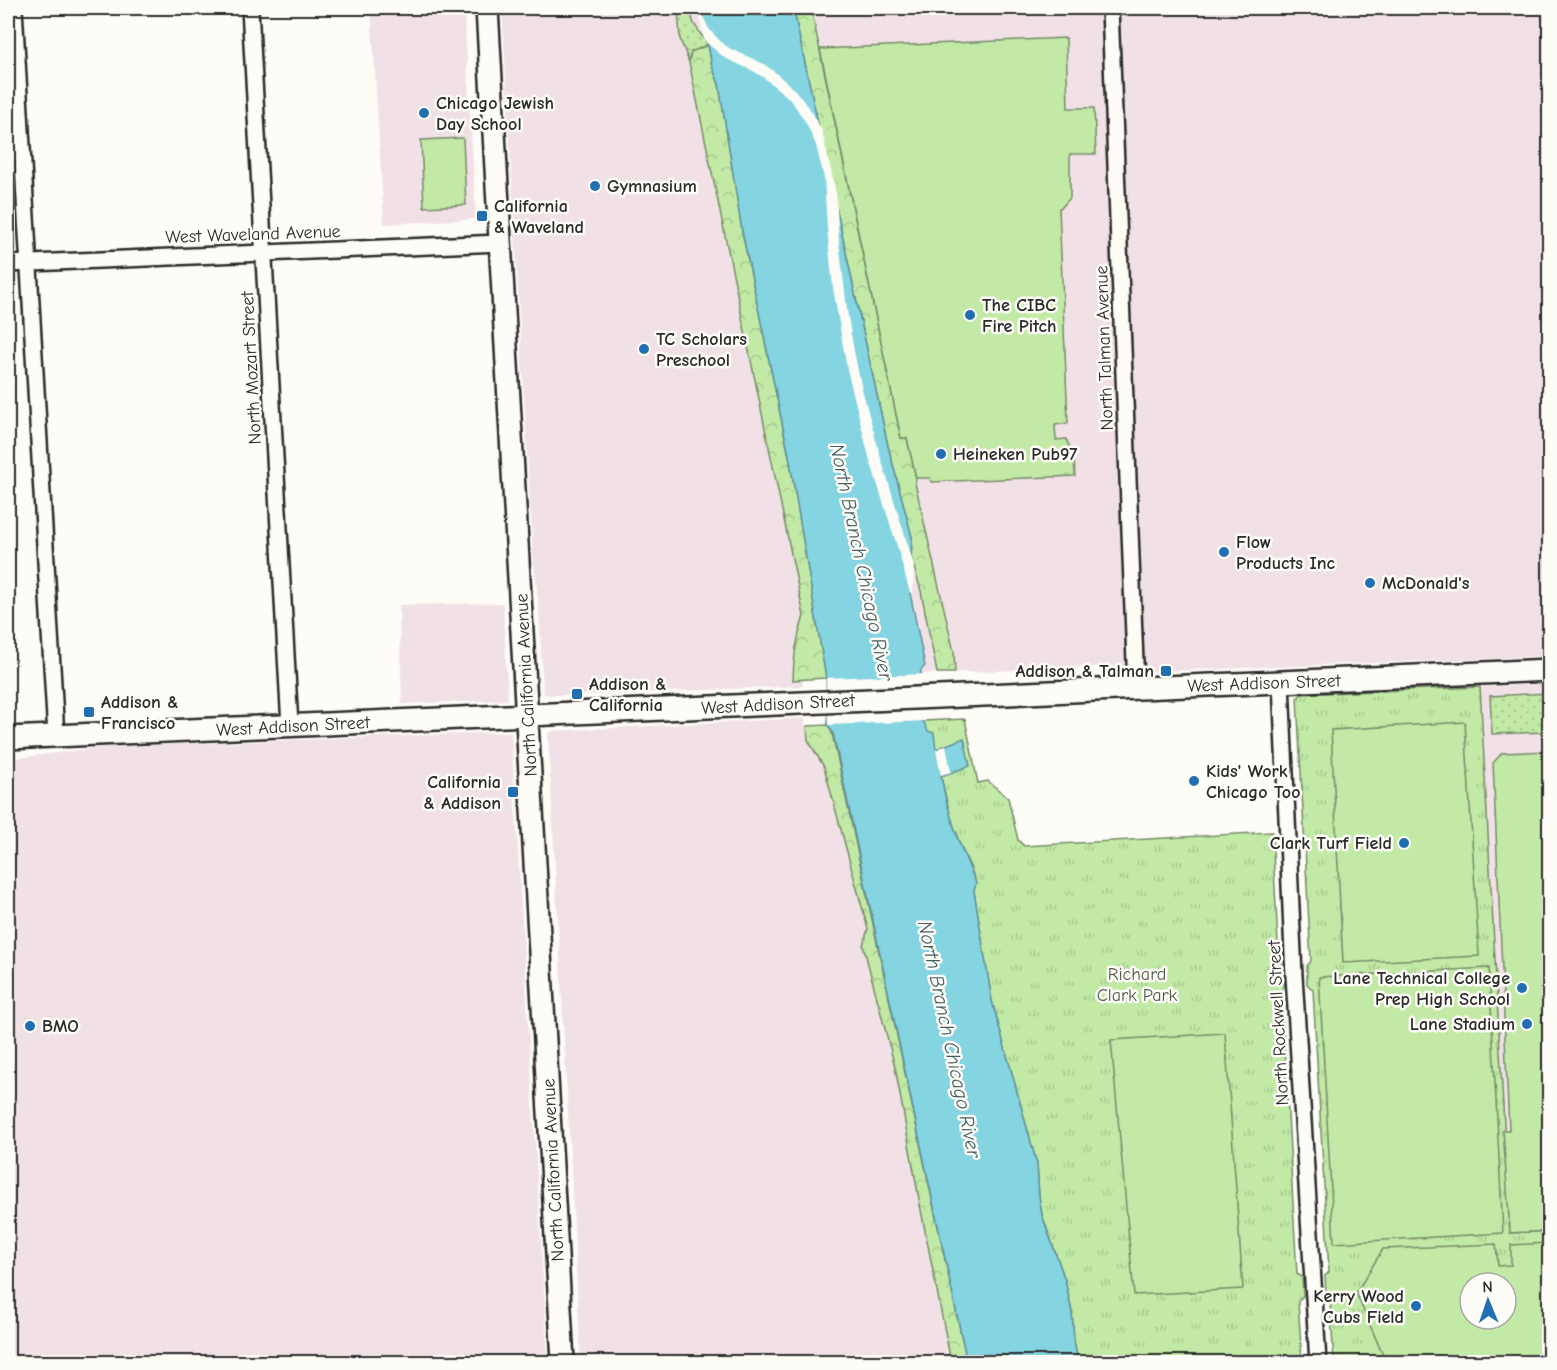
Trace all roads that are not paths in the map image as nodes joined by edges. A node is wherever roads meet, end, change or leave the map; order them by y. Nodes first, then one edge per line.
1 (14, 8) edge
2 (250, 8) edge
3 (487, 8) edge
4 (1110, 8) edge
5 (500, 243) junction
6 (264, 253) junction
7 (29, 263) junction
8 (8, 264) edge
9 (1550, 670) edge
10 (1281, 682) junction
11 (1136, 688) junction
12 (527, 716) junction
13 (290, 726) junction
14 (56, 736) junction
15 (8, 738) edge
16 (563, 1362) edge
17 (1318, 1362) edge

1 - 7 street
2 - 6 street, North Mozart Street
3 - 5 main road, North California Avenue
4 - 11 street, North Talman Avenue
5 - 6 street, West Waveland Avenue
5 - 12 main road, North California Avenue
6 - 7 street, West Waveland Avenue
6 - 13 street, North Mozart Street
7 - 8 street, West Waveland Avenue
7 - 14 street
9 - 10 main road, West Addison Street
10 - 11 main road, West Addison Street
10 - 17 street, North Rockwell Street
11 - 12 main road, West Addison Street
12 - 13 main road, West Addison Street
12 - 16 main road, North California Avenue
13 - 14 main road, West Addison Street
14 - 15 main road, West Addison Street

